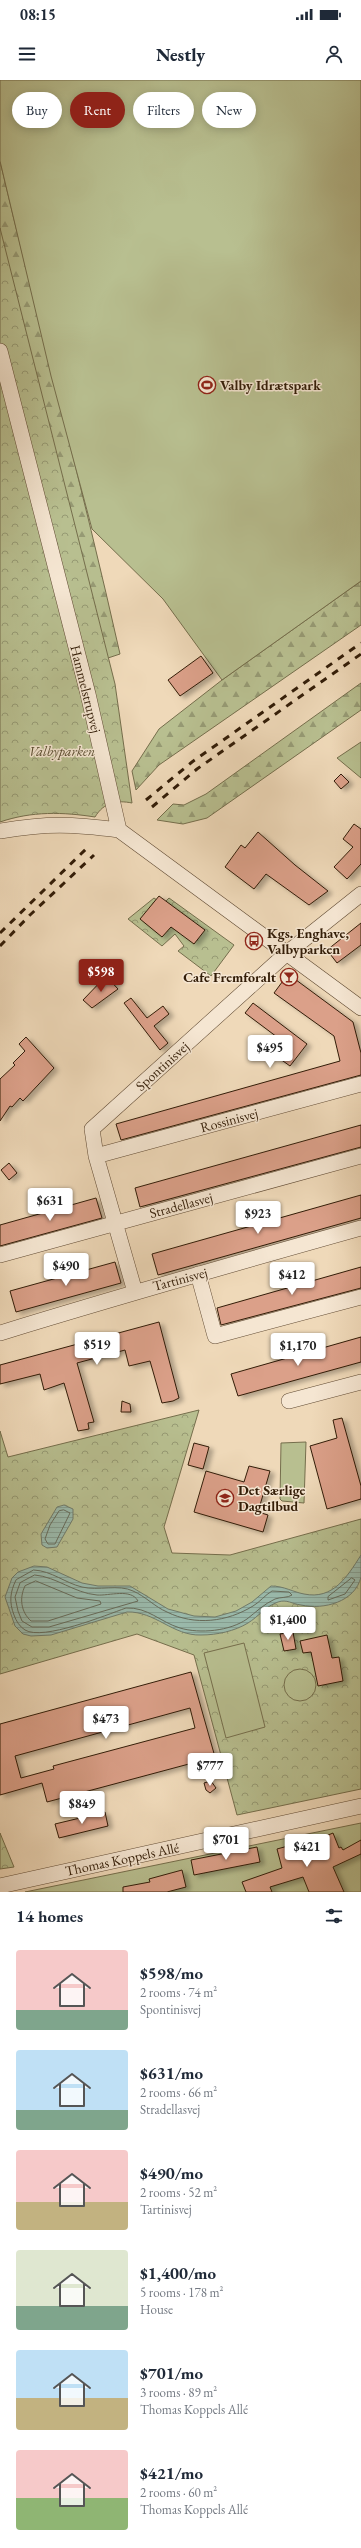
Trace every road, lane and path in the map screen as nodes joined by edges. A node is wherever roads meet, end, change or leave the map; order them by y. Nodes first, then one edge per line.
1 (0, 351) edge
2 (119, 830) junction
3 (0, 831) edge
4 (361, 894) edge
5 (288, 953) junction
6 (361, 1008) edge
7 (361, 1084) edge
8 (96, 1156) junction
9 (361, 1156) edge
10 (114, 1223) junction
11 (361, 1228) edge
12 (0, 1254) edge
13 (198, 1274) junction
14 (135, 1292) junction
15 (361, 1297) edge
16 (0, 1333) edge
17 (361, 1382) edge
18 (289, 1400) dead end
19 (361, 1806) edge
20 (0, 1886) edge

1 - 2 street, Hammelstrupvej
2 - 3 street
2 - 5 street
4 - 5 street, Spontinisvej
5 - 6 street
5 - 8 street, Spontinisvej
7 - 8 street, Rossinisvej
8 - 10 street, Spontinisvej
9 - 10 street, Stradellasvej
10 - 12 street, Stradellasvej
10 - 14 street, Spontinisvej
11 - 13 street, Tartinisvej
13 - 14 street, Tartinisvej
13 - 15 street
14 - 16 street, Tartinisvej
17 - 18 street
19 - 20 street, Thomas Koppels Allé

